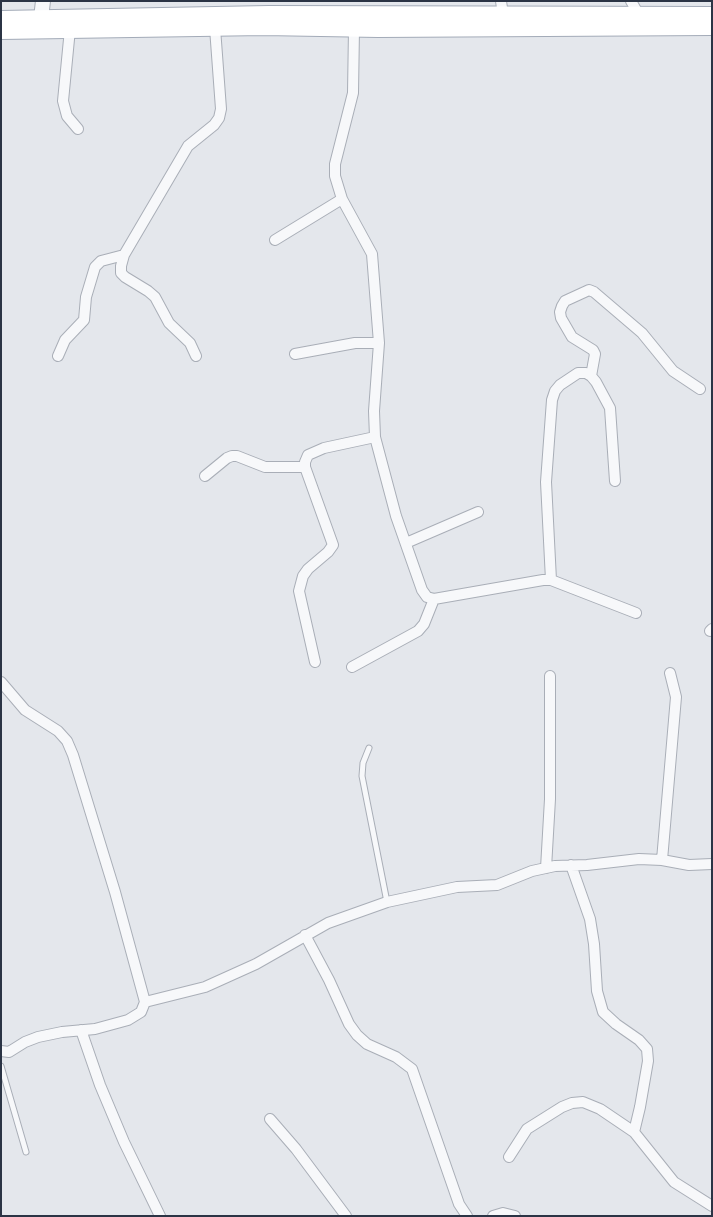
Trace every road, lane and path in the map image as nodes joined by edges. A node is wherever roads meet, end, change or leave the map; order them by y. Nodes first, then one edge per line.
1 (44, 1) edge
2 (323, 8) edge
3 (502, 8) edge
4 (635, 8) edge
5 (712, 15) edge
6 (41, 18) junction
7 (1, 19) edge
8 (215, 28) junction
9 (712, 28) edge
10 (70, 29) junction
11 (354, 29) junction
12 (1, 30) edge
13 (78, 129) dead end
14 (342, 199) junction
15 (275, 240) dead end
16 (124, 255) junction
17 (379, 342) junction
18 (294, 354) dead end
19 (58, 356) dead end
20 (196, 356) dead end
21 (591, 376) junction
22 (700, 389) dead end
23 (376, 437) junction
24 (305, 467) junction
25 (205, 476) dead end
26 (615, 482) dead end
27 (478, 512) dead end
28 (406, 543) junction
29 (551, 580) junction
30 (434, 599) junction
31 (636, 612) dead end
32 (315, 662) dead end
33 (352, 667) dead end
34 (670, 673) dead end
35 (550, 676) dead end
36 (1, 682) edge
37 (369, 748) dead end
38 (662, 860) junction
39 (712, 864) edge
40 (571, 865) junction
41 (546, 868) junction
42 (387, 902) junction
43 (305, 935) junction
44 (145, 1002) junction
45 (81, 1030) junction
46 (2, 1054) edge
47 (1, 1066) edge
48 (270, 1119) dead end
49 (634, 1132) junction
50 (26, 1152) dead end
51 (509, 1156) dead end
52 (712, 1206) edge
53 (160, 1216) edge
54 (346, 1216) edge
55 (467, 1216) edge
56 (493, 1216) edge
57 (515, 1216) edge

1 - 6 street
2 - 3 main road
2 - 6 main road
3 - 4 main road
4 - 5 main road
6 - 7 main road
8 - 10 main road
8 - 11 main road
8 - 16 street
9 - 11 main road
10 - 12 main road
10 - 13 street
11 - 14 street
14 - 15 street
14 - 17 street
16 - 19 street
16 - 20 street
17 - 18 street
17 - 23 street
21 - 22 street
21 - 26 street
21 - 29 street
23 - 24 street
23 - 28 street
24 - 25 street
24 - 32 street
27 - 28 street
28 - 30 street
29 - 30 street
29 - 31 street
30 - 33 street
34 - 38 street
35 - 41 street
36 - 44 street
37 - 42 lane
38 - 39 street
38 - 40 street
40 - 41 street
40 - 49 street
41 - 42 street
42 - 43 street
43 - 44 street
43 - 55 street
44 - 45 street
45 - 46 street
45 - 53 street
47 - 50 lane
48 - 54 street
49 - 51 street
49 - 52 street
56 - 57 street

